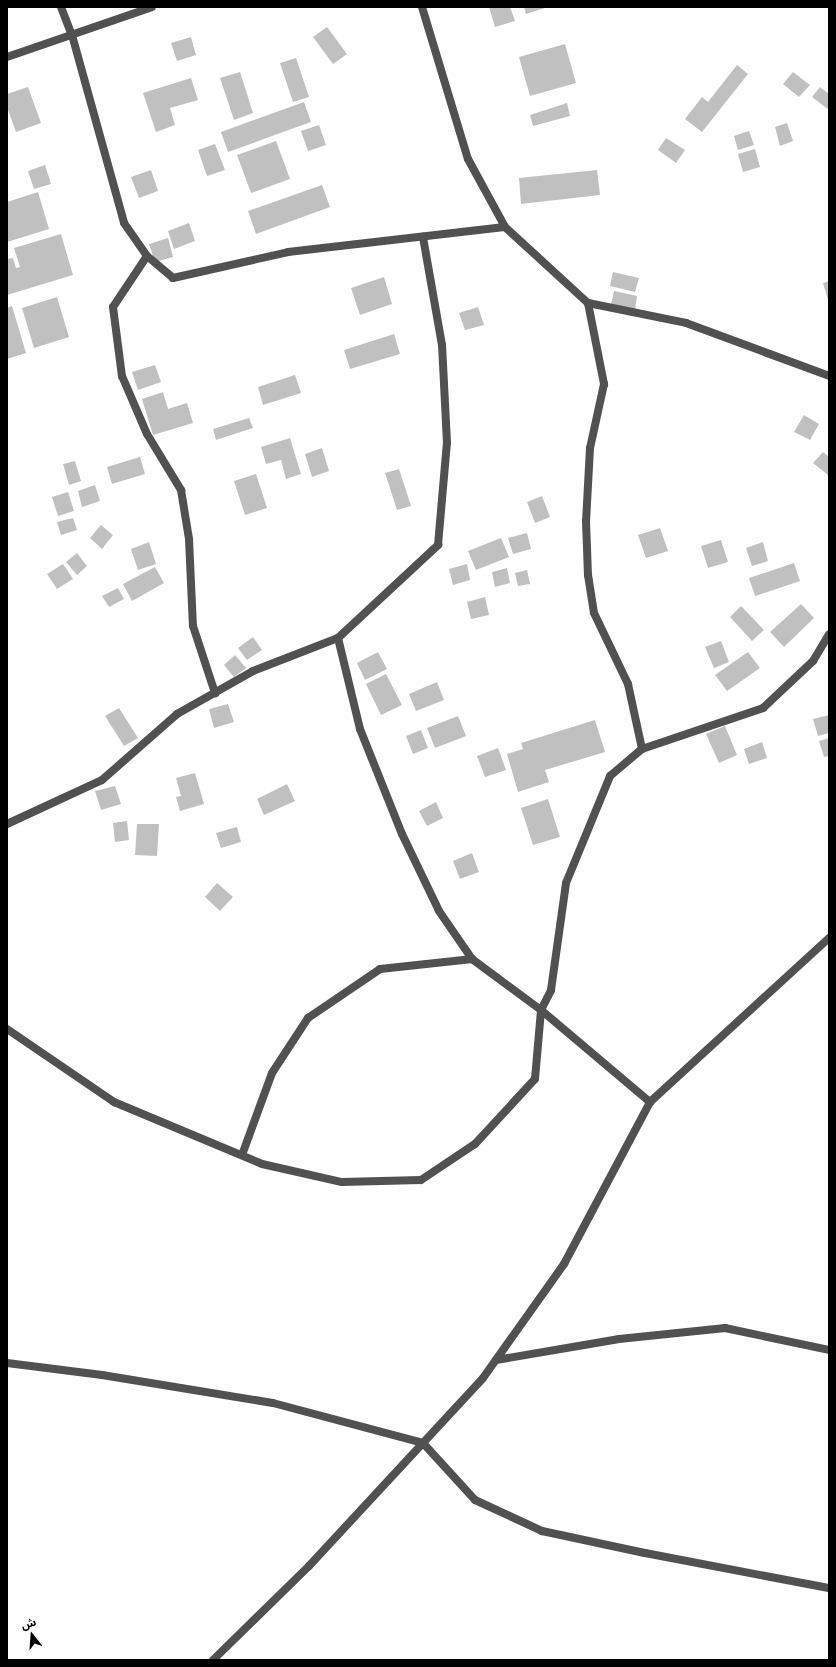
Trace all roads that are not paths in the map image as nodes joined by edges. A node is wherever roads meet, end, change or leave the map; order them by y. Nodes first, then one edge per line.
1 (61, 7) edge
2 (152, 7) edge
3 (422, 7) edge
4 (72, 35) junction
5 (7, 58) edge
6 (505, 227) junction
7 (423, 237) junction
8 (147, 256) junction
9 (588, 303) junction
10 (829, 376) edge
11 (829, 634) edge
12 (338, 638) junction
13 (215, 693) junction
14 (642, 749) junction
15 (7, 824) edge
16 (829, 938) edge
17 (472, 959) junction
18 (541, 1010) junction
19 (7, 1029) edge
20 (650, 1102) junction
21 (242, 1154) junction
22 (829, 1350) edge
23 (496, 1360) junction
24 (7, 1363) edge
25 (423, 1443) junction
26 (829, 1588) edge
27 (213, 1660) edge

1 - 4 street
2 - 4 street
3 - 6 street
4 - 5 street
4 - 8 street
6 - 7 street
6 - 9 street
7 - 8 street
7 - 12 street
8 - 13 street
9 - 10 street
9 - 14 street
11 - 14 street
12 - 13 street
12 - 17 street
13 - 15 street
14 - 18 street
16 - 20 street
17 - 18 street
17 - 21 street
18 - 20 street
18 - 21 street
19 - 21 street
20 - 23 street
22 - 23 street
23 - 25 street
24 - 25 street
25 - 26 street
25 - 27 street

